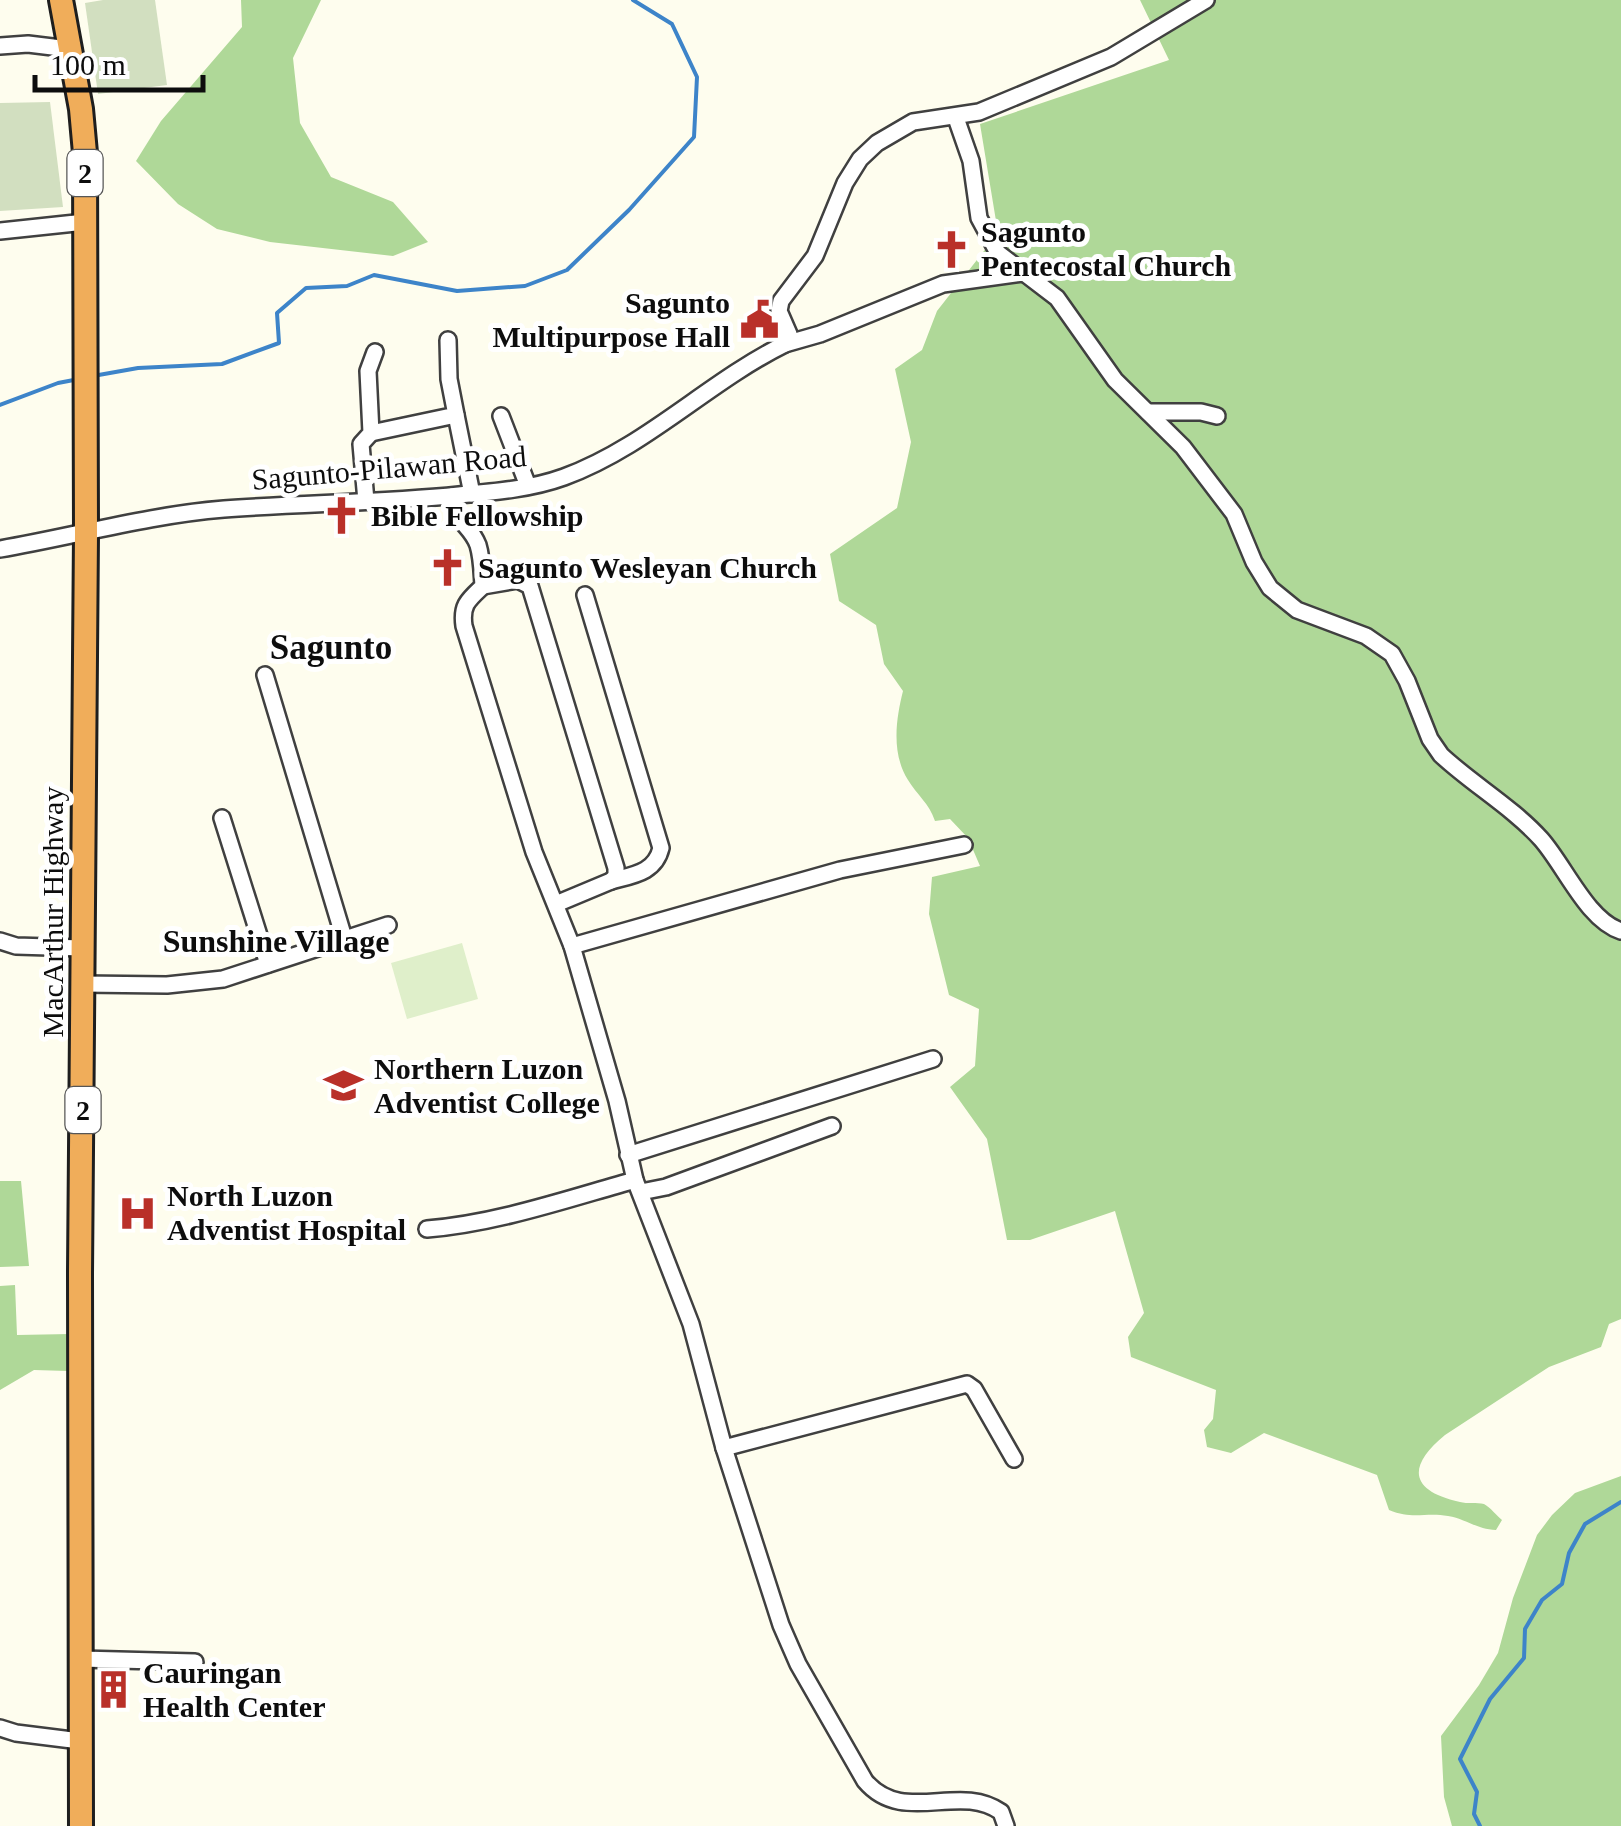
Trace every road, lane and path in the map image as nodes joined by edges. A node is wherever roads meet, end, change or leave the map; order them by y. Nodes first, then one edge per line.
1 (61, 0) edge
2 (1206, 0) edge
3 (0, 46) edge
4 (69, 48) junction
5 (956, 118) junction
6 (85, 222) junction
7 (0, 231) edge
8 (1023, 273) junction
9 (448, 340) dead end
10 (785, 344) junction
11 (375, 352) dead end
12 (1148, 412) junction
13 (456, 415) junction
14 (501, 416) dead end
15 (1217, 416) dead end
16 (371, 434) junction
17 (528, 486) junction
18 (472, 494) junction
19 (452, 496) junction
20 (366, 502) junction
21 (86, 534) junction
22 (0, 549) edge
23 (482, 586) junction
24 (585, 594) dead end
25 (265, 675) dead end
26 (222, 818) dead end
27 (964, 845) dead end
28 (611, 881) junction
29 (556, 904) junction
30 (388, 925) dead end
31 (1621, 931) edge
32 (344, 938) junction
33 (0, 941) edge
34 (572, 946) junction
35 (82, 948) junction
36 (268, 964) junction
37 (82, 984) junction
38 (933, 1058) dead end
39 (832, 1126) dead end
40 (628, 1155) junction
41 (638, 1186) junction
42 (427, 1229) dead end
43 (724, 1448) junction
44 (1014, 1460) dead end
45 (81, 1659) junction
46 (195, 1662) dead end
47 (0, 1728) edge
48 (80, 1741) junction
49 (81, 1826) edge
50 (1006, 1826) edge

1 - 4 highway, MacArthur Highway / 2
2 - 5 street
3 - 4 street
4 - 6 highway, MacArthur Highway / 2
5 - 8 street
5 - 10 street
6 - 7 street
6 - 21 highway, MacArthur Highway / 2
8 - 10 street, Sagunto-Pilawan Road
8 - 12 street
9 - 13 street
10 - 17 street, Sagunto-Pilawan Road
11 - 16 street
12 - 15 street
12 - 31 street
13 - 16 street
13 - 18 street
14 - 17 street
16 - 20 street
17 - 18 street, Sagunto-Pilawan Road
18 - 19 street, Sagunto-Pilawan Road
19 - 20 street, Sagunto-Pilawan Road
19 - 23 street
20 - 21 street, Sagunto-Pilawan Road
21 - 22 street, Sagunto-Pilawan Road
21 - 35 highway, MacArthur Highway / 2
23 - 28 street
23 - 29 street
24 - 28 street
25 - 32 street
26 - 36 street
27 - 34 street
28 - 29 street
29 - 34 street
30 - 32 street
32 - 36 street
33 - 35 street
34 - 40 street
35 - 37 highway, MacArthur Highway / 2
36 - 37 street
37 - 45 highway, MacArthur Highway / 2
38 - 40 street
39 - 41 street
40 - 41 street
41 - 42 street
41 - 43 street
43 - 44 street
43 - 50 street
45 - 46 street
45 - 48 highway, MacArthur Highway / 2
47 - 48 street
48 - 49 highway, MacArthur Highway / 2

